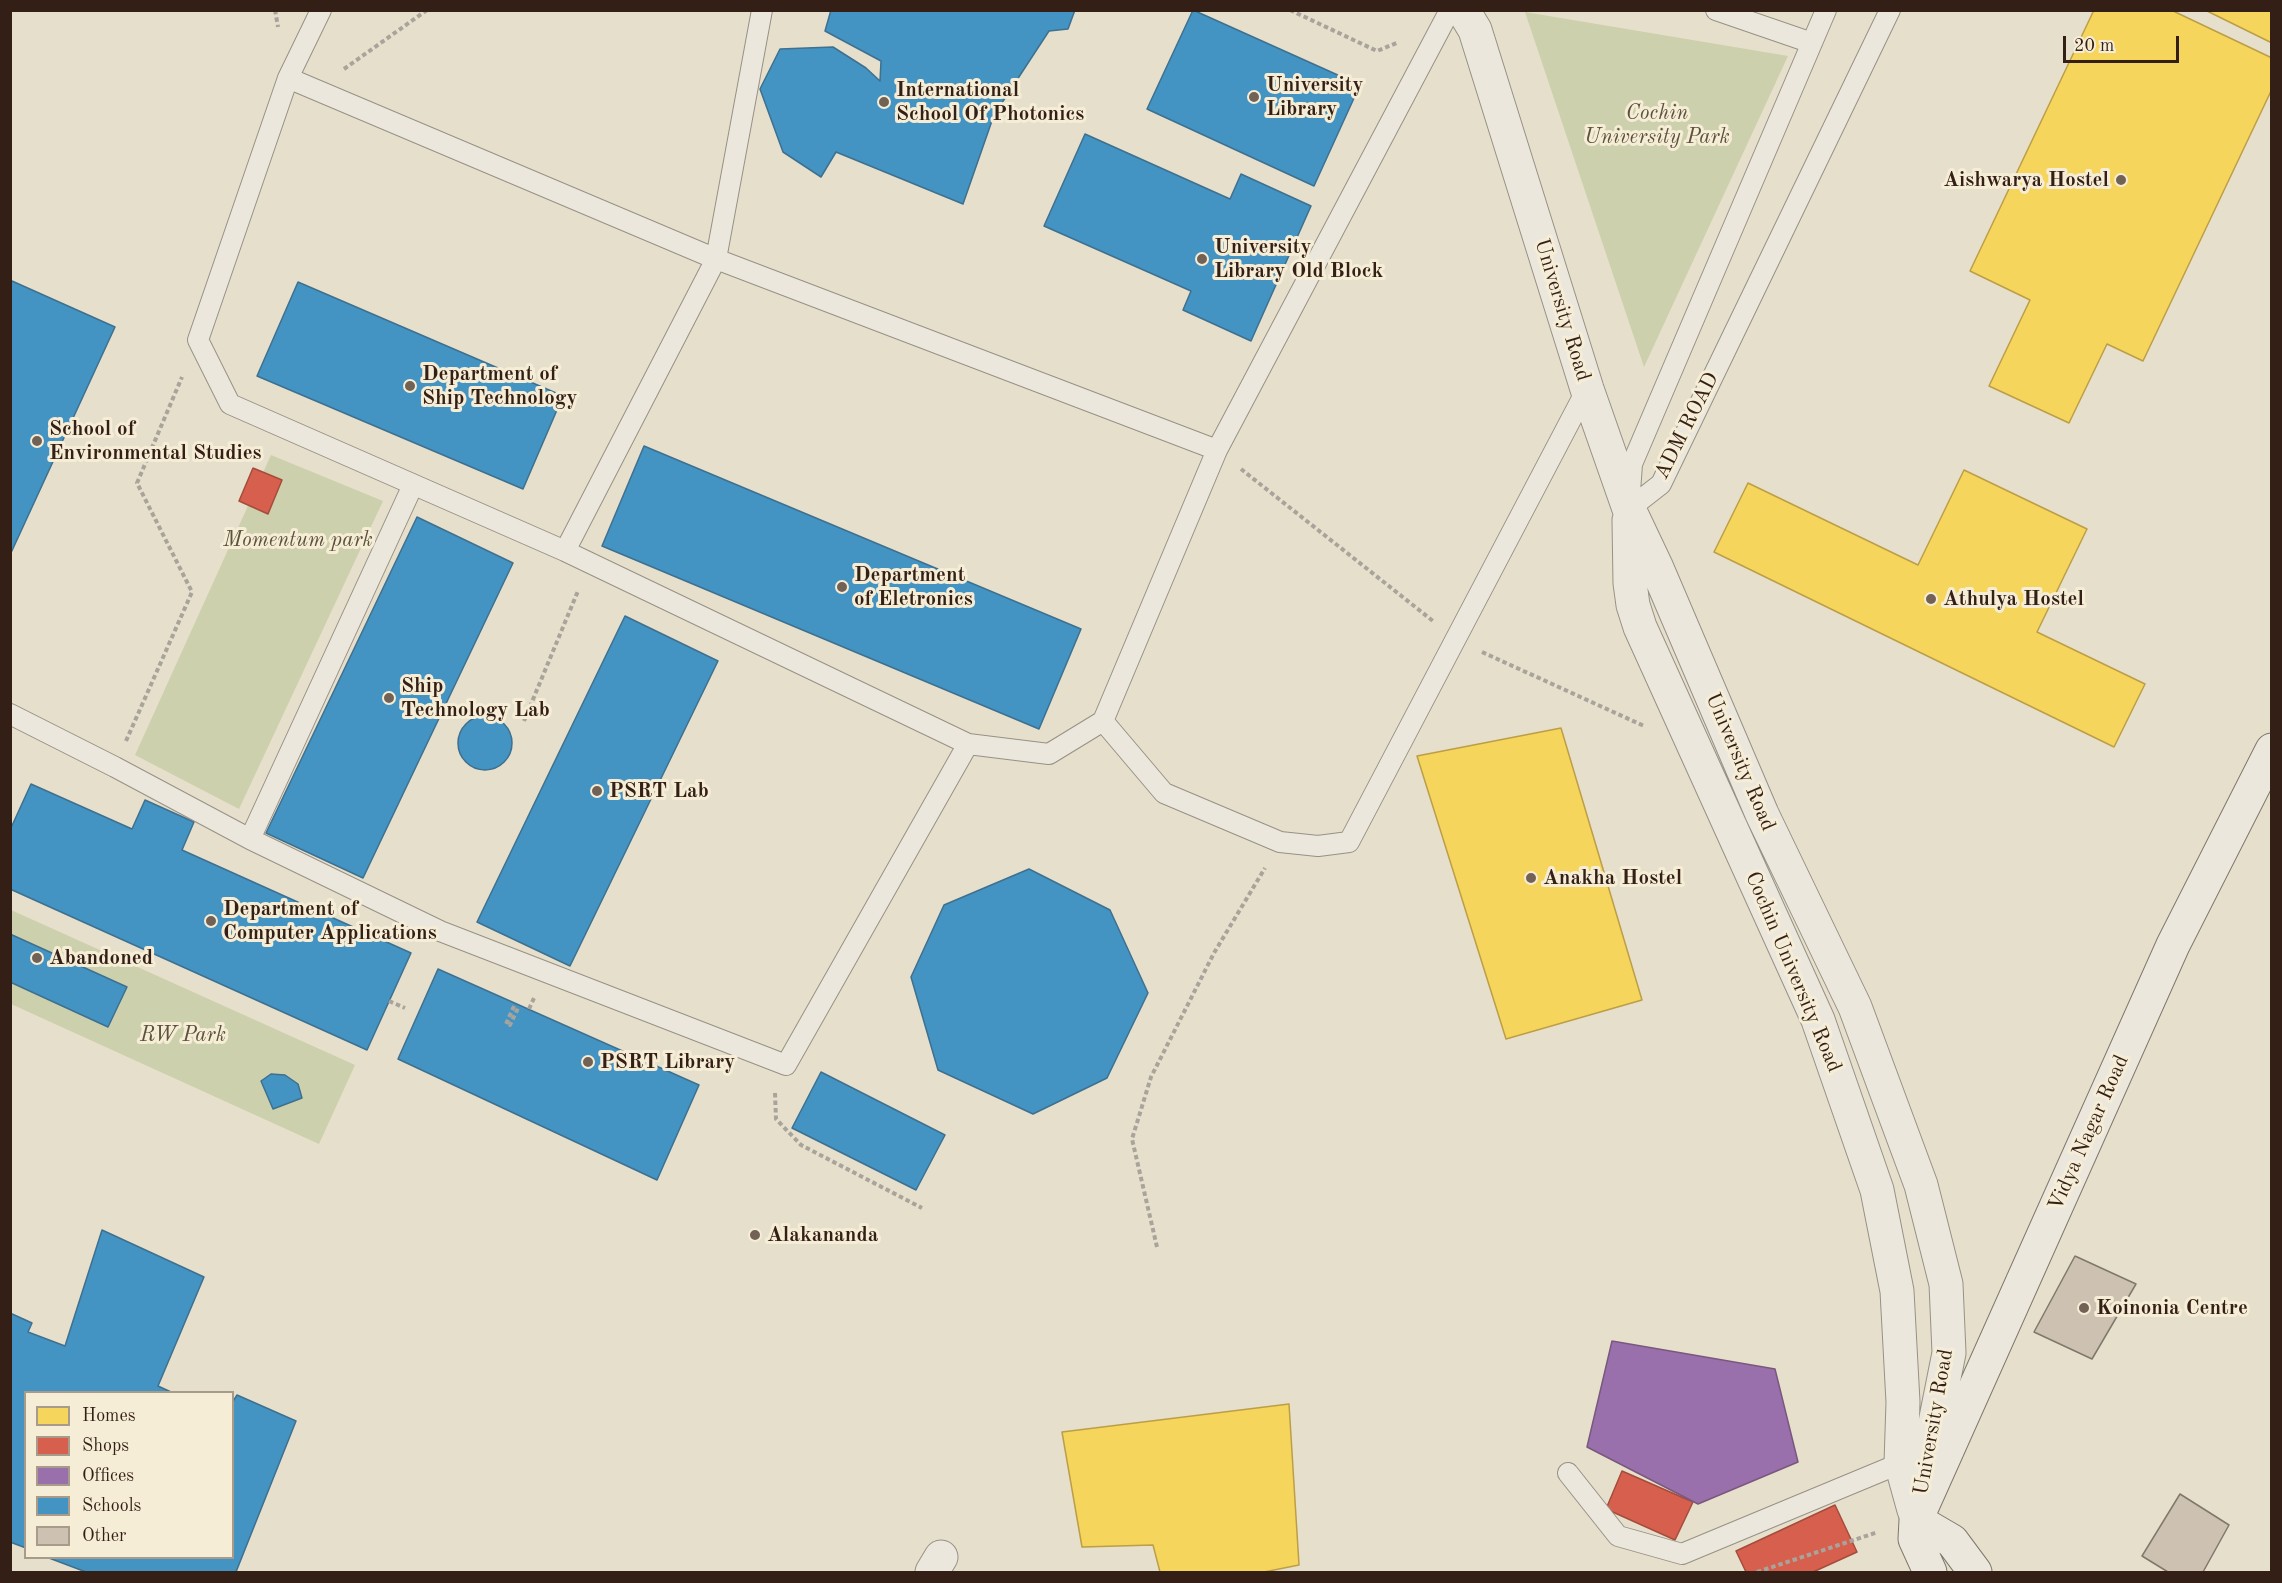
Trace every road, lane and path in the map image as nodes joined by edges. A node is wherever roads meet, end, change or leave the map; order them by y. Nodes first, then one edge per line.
1 (321, 10) edge
2 (427, 10) edge
3 (762, 10) edge
4 (1290, 10) edge
5 (1716, 10) edge
6 (1826, 10) edge
7 (1890, 10) edge
8 (1452, 15) edge
9 (1812, 44) junction
10 (288, 78) junction
11 (315, 89) junction
12 (716, 259) junction
13 (198, 340) junction
14 (1587, 389) junction
15 (1217, 450) junction
16 (412, 485) junction
17 (1629, 510) junction
18 (565, 551) junction
19 (590, 562) junction
20 (10, 714) edge
21 (1103, 720) junction
22 (524, 721) dead end
23 (968, 744) junction
24 (2271, 750) edge
25 (115, 767) junction
26 (250, 839) junction
27 (1280, 842) junction
28 (389, 1001) dead end
29 (405, 1008) dead end
30 (786, 1065) junction
31 (922, 1208) dead end
32 (1157, 1247) dead end
33 (1901, 1463) junction
34 (1568, 1473) dead end
35 (1916, 1520) junction
36 (1756, 1572) edge
37 (1930, 1572) edge
38 (1976, 1572) edge

1 - 10 lane
2 - 11 path
3 - 12 lane
4 - 8 path
5 - 9 lane
6 - 9 lane, ADM ROAD
7 - 17 lane, ADM ROAD
8 - 14 street, University Road
8 - 15 lane
9 - 17 lane, ADM ROAD
10 - 11 lane
10 - 13 lane
11 - 12 lane
12 - 15 lane
12 - 18 lane
13 - 16 lane
13 - 25 path
14 - 17 street, University Road
14 - 27 lane
15 - 21 lane
16 - 18 lane
16 - 26 lane
17 - 33 street, Cochin University Road
17 - 35 street, University Road
18 - 19 lane
19 - 22 path
19 - 23 lane
20 - 25 lane
21 - 23 lane
21 - 27 lane
23 - 30 lane
24 - 35 street, Vidya Nagar Road
25 - 26 lane
26 - 30 lane
27 - 32 path
28 - 29 path
30 - 31 path
33 - 34 lane
33 - 35 street, Cochin University Road
35 - 36 path
35 - 37 street
35 - 38 street

